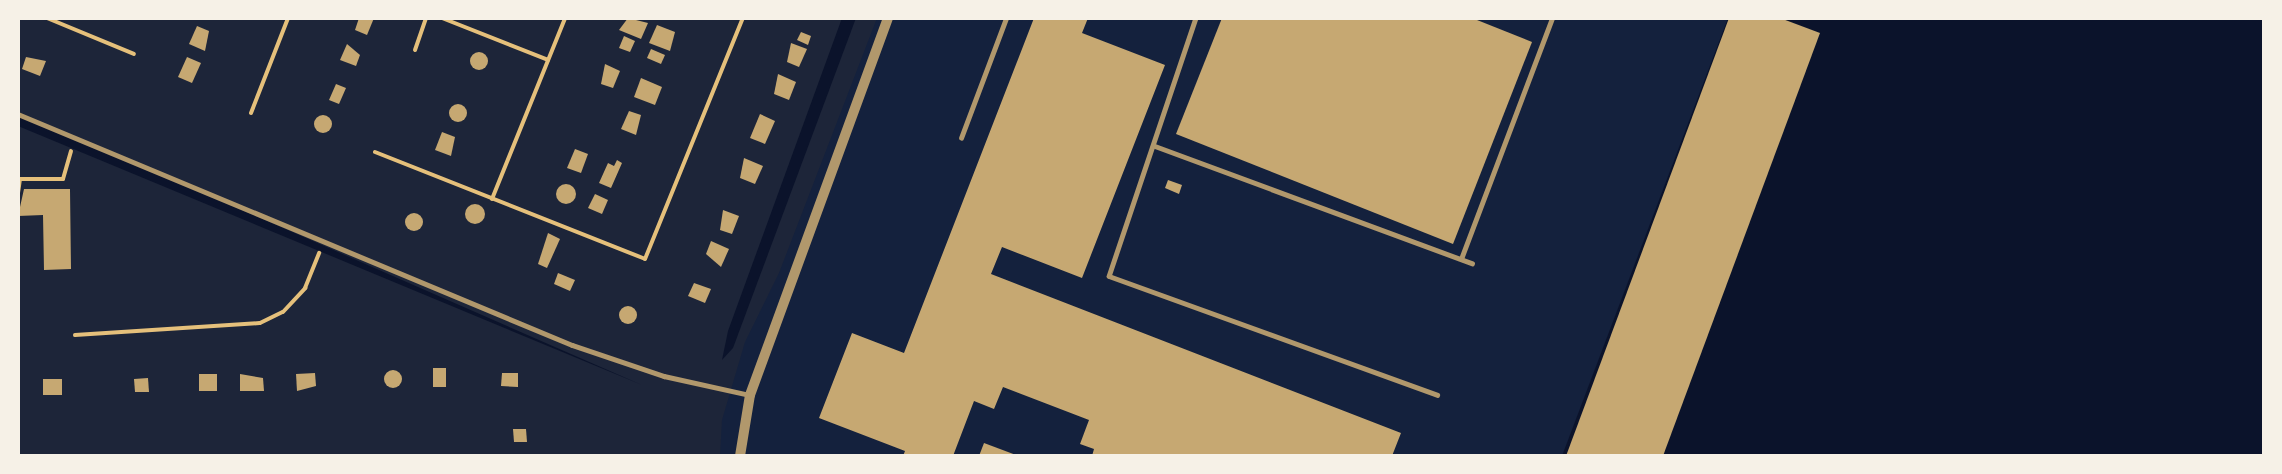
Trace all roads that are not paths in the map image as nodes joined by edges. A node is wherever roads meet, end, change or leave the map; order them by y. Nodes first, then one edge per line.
1 (888, 18) edge
2 (1006, 18) edge
3 (1196, 18) edge
4 (1552, 18) edge
5 (18, 114) edge
6 (961, 138) dead end
7 (1155, 146) junction
8 (1461, 259) junction
9 (1472, 263) dead end
10 (750, 395) junction
11 (1437, 395) dead end
12 (740, 456) edge

1 - 10 street
2 - 6 lane
3 - 7 lane
4 - 8 lane
5 - 10 lane
7 - 8 lane
7 - 11 lane
8 - 9 lane
10 - 12 street

